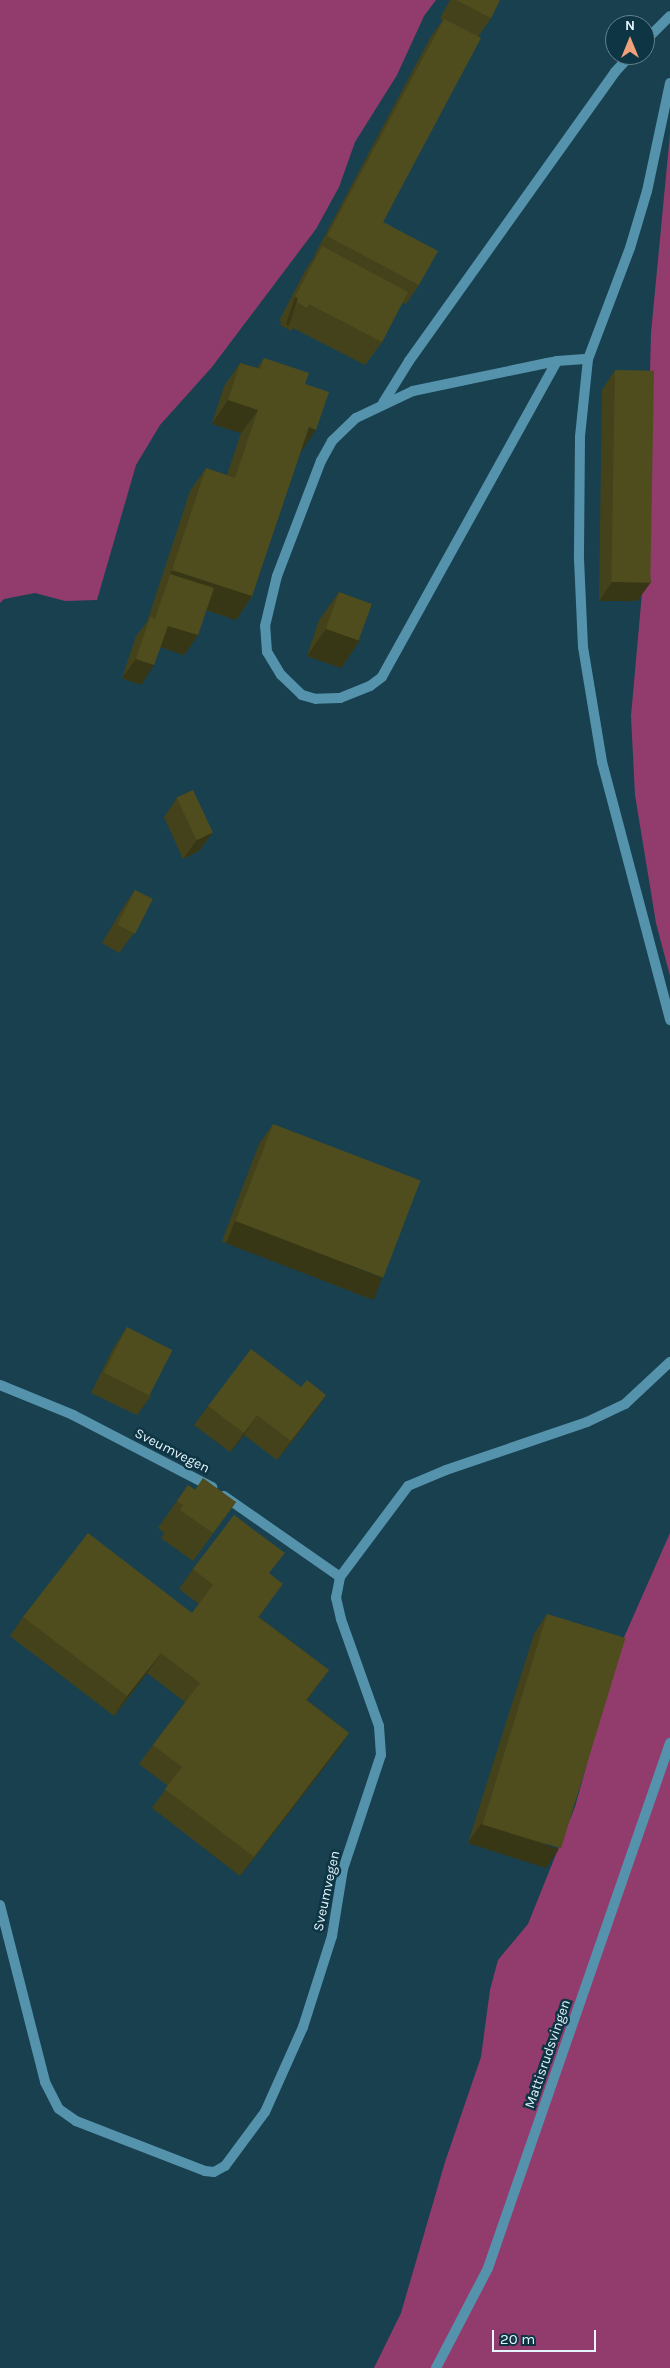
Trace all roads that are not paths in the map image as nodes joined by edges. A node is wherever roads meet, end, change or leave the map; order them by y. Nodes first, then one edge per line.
1 (670, 16) edge
2 (655, 31) edge
3 (621, 65) edge
4 (670, 83) edge
5 (588, 359) junction
6 (557, 361) junction
7 (383, 403) junction
8 (670, 1020) edge
9 (670, 1362) edge
10 (0, 1385) edge
11 (340, 1577) junction
12 (670, 1743) edge
13 (0, 1905) edge
14 (436, 2368) edge

1 - 2 street
3 - 7 street
4 - 5 street
5 - 6 street
5 - 8 street
6 - 7 street
6 - 7 street
9 - 11 street
10 - 11 street, Sveumvegen
11 - 13 street, Sveumvegen
12 - 14 street, Mattisrudsvingen

